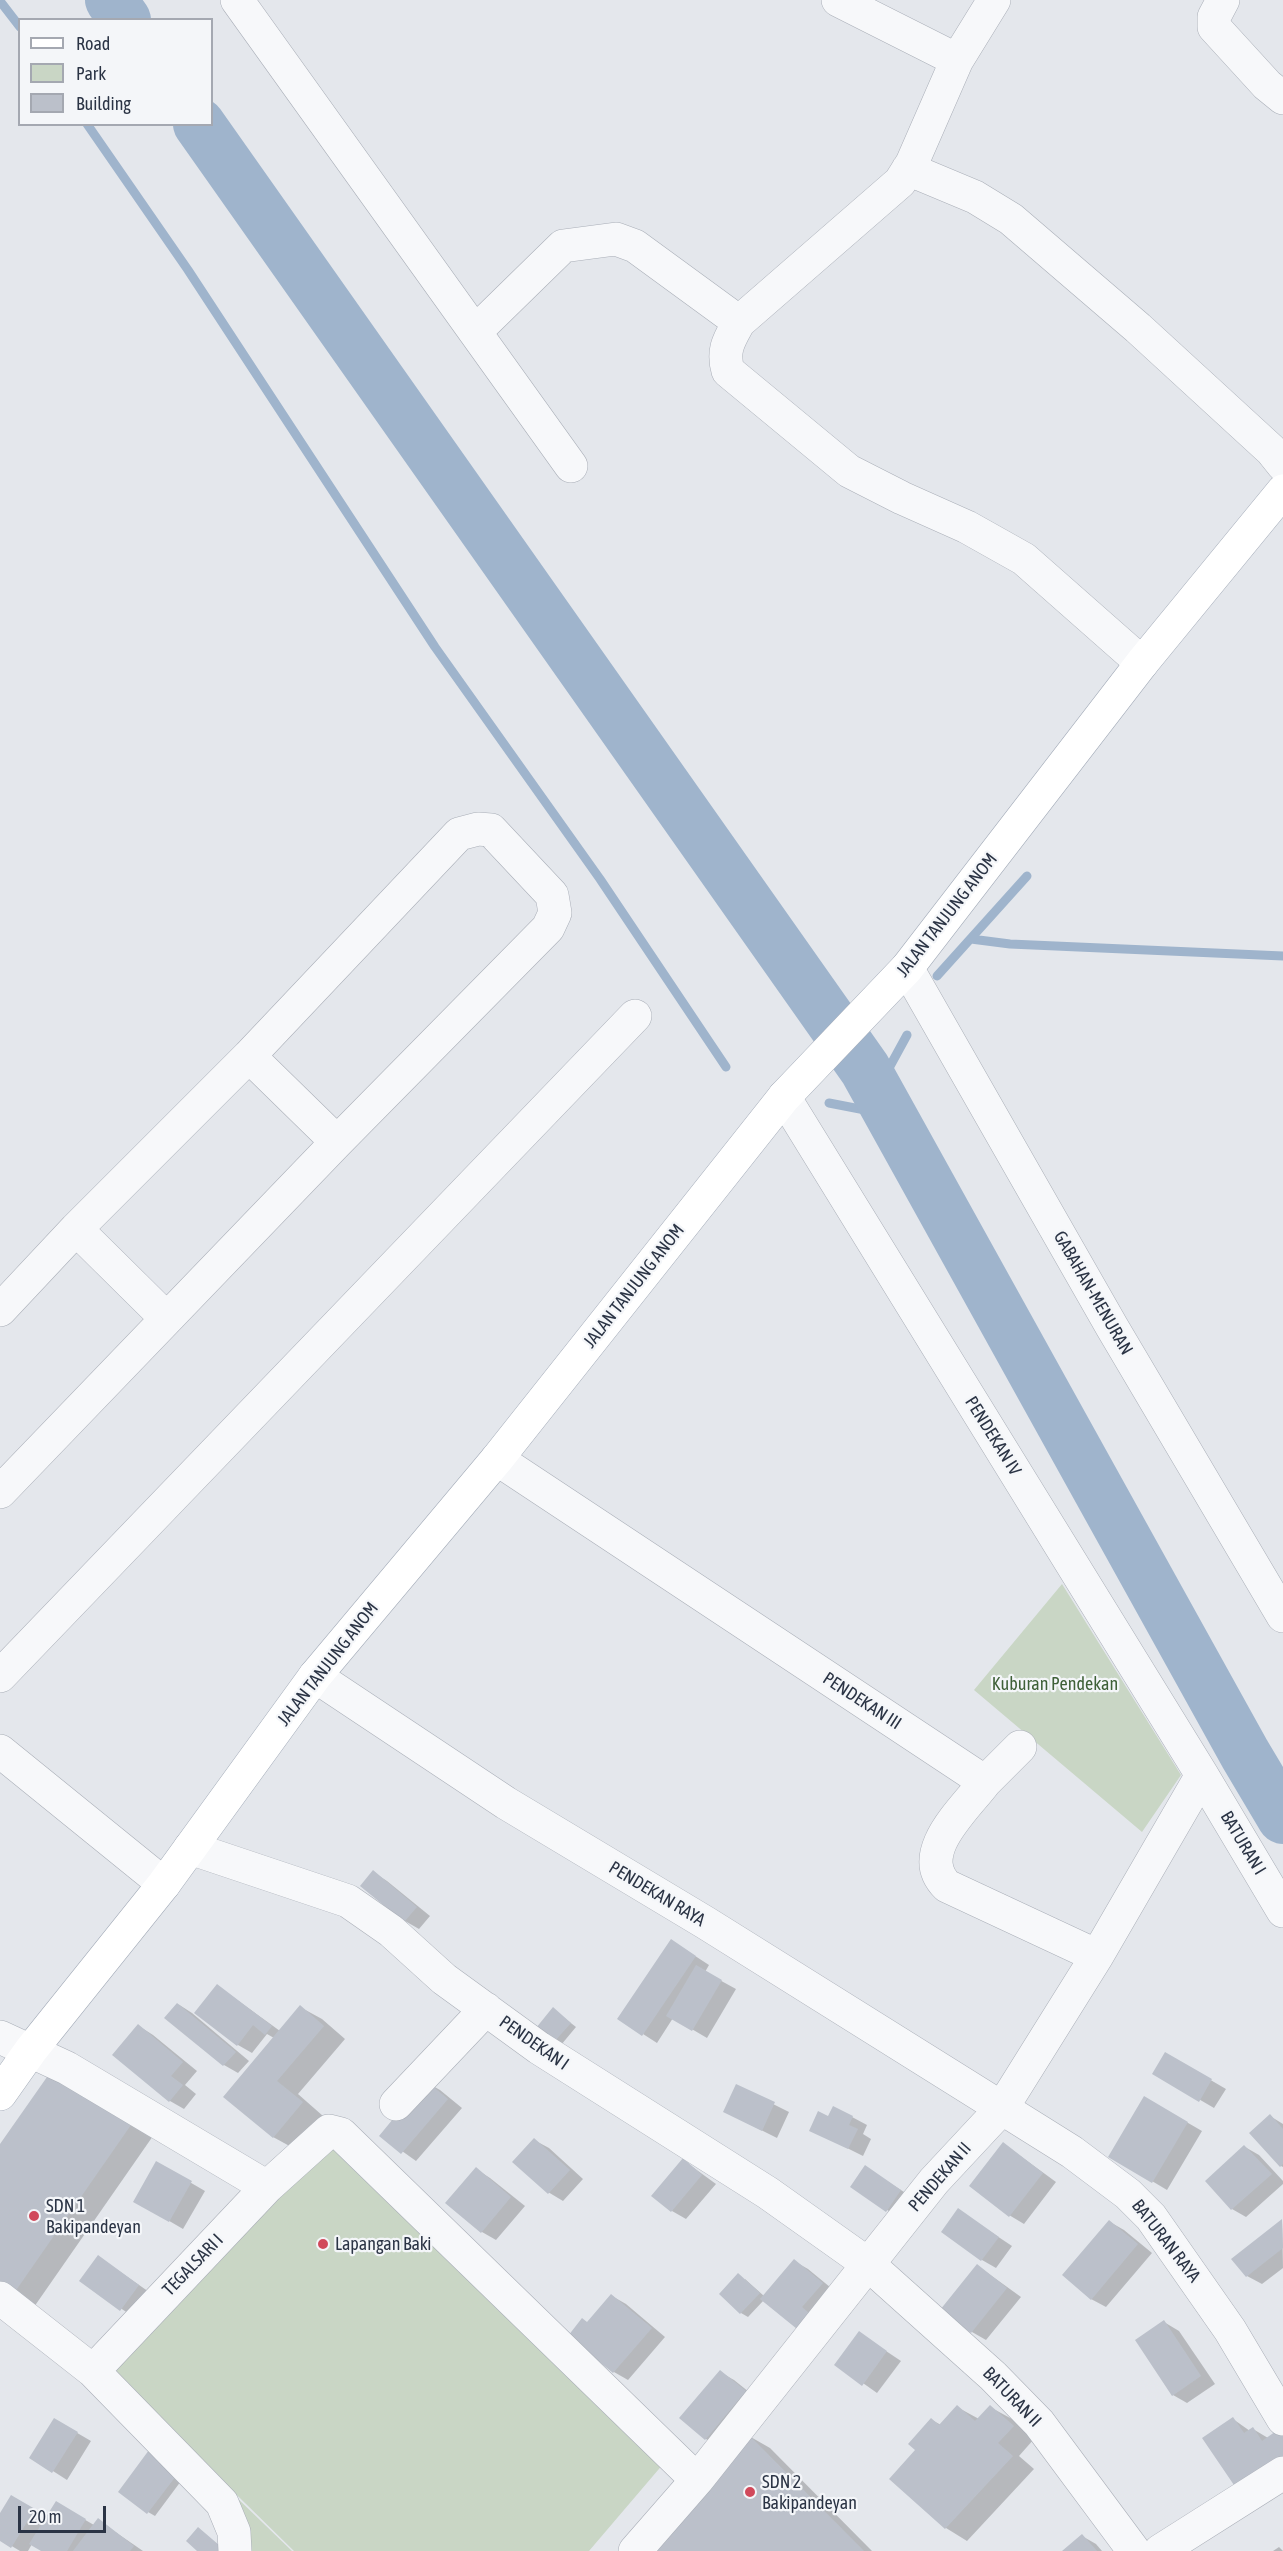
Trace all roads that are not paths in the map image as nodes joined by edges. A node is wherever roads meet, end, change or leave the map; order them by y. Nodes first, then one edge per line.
1 (237, 0) edge
2 (838, 0) edge
3 (994, 0) edge
4 (1223, 0) edge
5 (957, 60) junction
6 (1283, 98) edge
7 (908, 169) junction
8 (739, 322) junction
9 (476, 331) junction
10 (1283, 465) edge
11 (571, 466) dead end
12 (1283, 491) edge
13 (1142, 663) junction
14 (907, 968) junction
15 (635, 1016) dead end
16 (249, 1056) junction
17 (794, 1086) junction
18 (337, 1142) junction
19 (76, 1229) junction
20 (0, 1310) edge
21 (166, 1318) junction
22 (497, 1459) junction
23 (0, 1492) edge
24 (1283, 1616) edge
25 (315, 1676) junction
26 (0, 1677) edge
27 (1020, 1747) dead end
28 (0, 1751) edge
29 (1202, 1775) junction
30 (985, 1782) junction
31 (190, 1848) junction
32 (164, 1884) junction
33 (1283, 1911) edge
34 (1097, 1956) junction
35 (486, 2009) junction
36 (0, 2037) edge
37 (31, 2050) junction
38 (0, 2094) edge
39 (396, 2104) dead end
40 (1002, 2108) junction
41 (267, 2187) junction
42 (868, 2264) junction
43 (0, 2298) edge
44 (93, 2371) junction
45 (1283, 2419) edge
46 (1283, 2473) edge
47 (697, 2480) junction
48 (235, 2551) edge
49 (635, 2551) edge
50 (1134, 2551) edge
51 (1160, 2551) edge

1 - 9 street
2 - 5 street
3 - 5 street
4 - 6 street
5 - 7 street
7 - 8 street
7 - 10 street
8 - 9 street
8 - 13 street
9 - 11 street
12 - 13 main road, JALAN TANJUNG ANOM
13 - 14 main road, JALAN TANJUNG ANOM
14 - 17 main road, JALAN TANJUNG ANOM
14 - 24 street, GABAHAN-MENURAN
15 - 26 street
16 - 18 street
16 - 18 street
16 - 19 street
17 - 22 main road, JALAN TANJUNG ANOM
17 - 29 street, PENDEKAN IV
18 - 21 street
19 - 20 street
19 - 21 street
21 - 23 street
22 - 25 main road, JALAN TANJUNG ANOM
22 - 30 street, PENDEKAN III
25 - 31 main road, JALAN TANJUNG ANOM
25 - 40 street, PENDEKAN RAYA
27 - 30 street
28 - 32 street
29 - 33 street, BATURAN I
29 - 34 street, PENDEKAN II
30 - 34 street
31 - 32 main road, JALAN TANJUNG ANOM
31 - 35 street, PENDEKAN I
32 - 37 main road, JALAN TANJUNG ANOM
34 - 40 street, PENDEKAN II
35 - 39 street
35 - 42 street, PENDEKAN I
36 - 37 street
37 - 38 main road, JALAN TANJUNG ANOM
37 - 41 street
40 - 42 street, PENDEKAN II
40 - 45 street, BATURAN RAYA
41 - 44 street, TEGALSARI I
41 - 47 street, TEGALSARI I
42 - 47 street, PENDEKAN II
42 - 50 street, BATURAN II
43 - 44 street
44 - 48 street
46 - 51 street
47 - 49 street, PENDEKAN II

